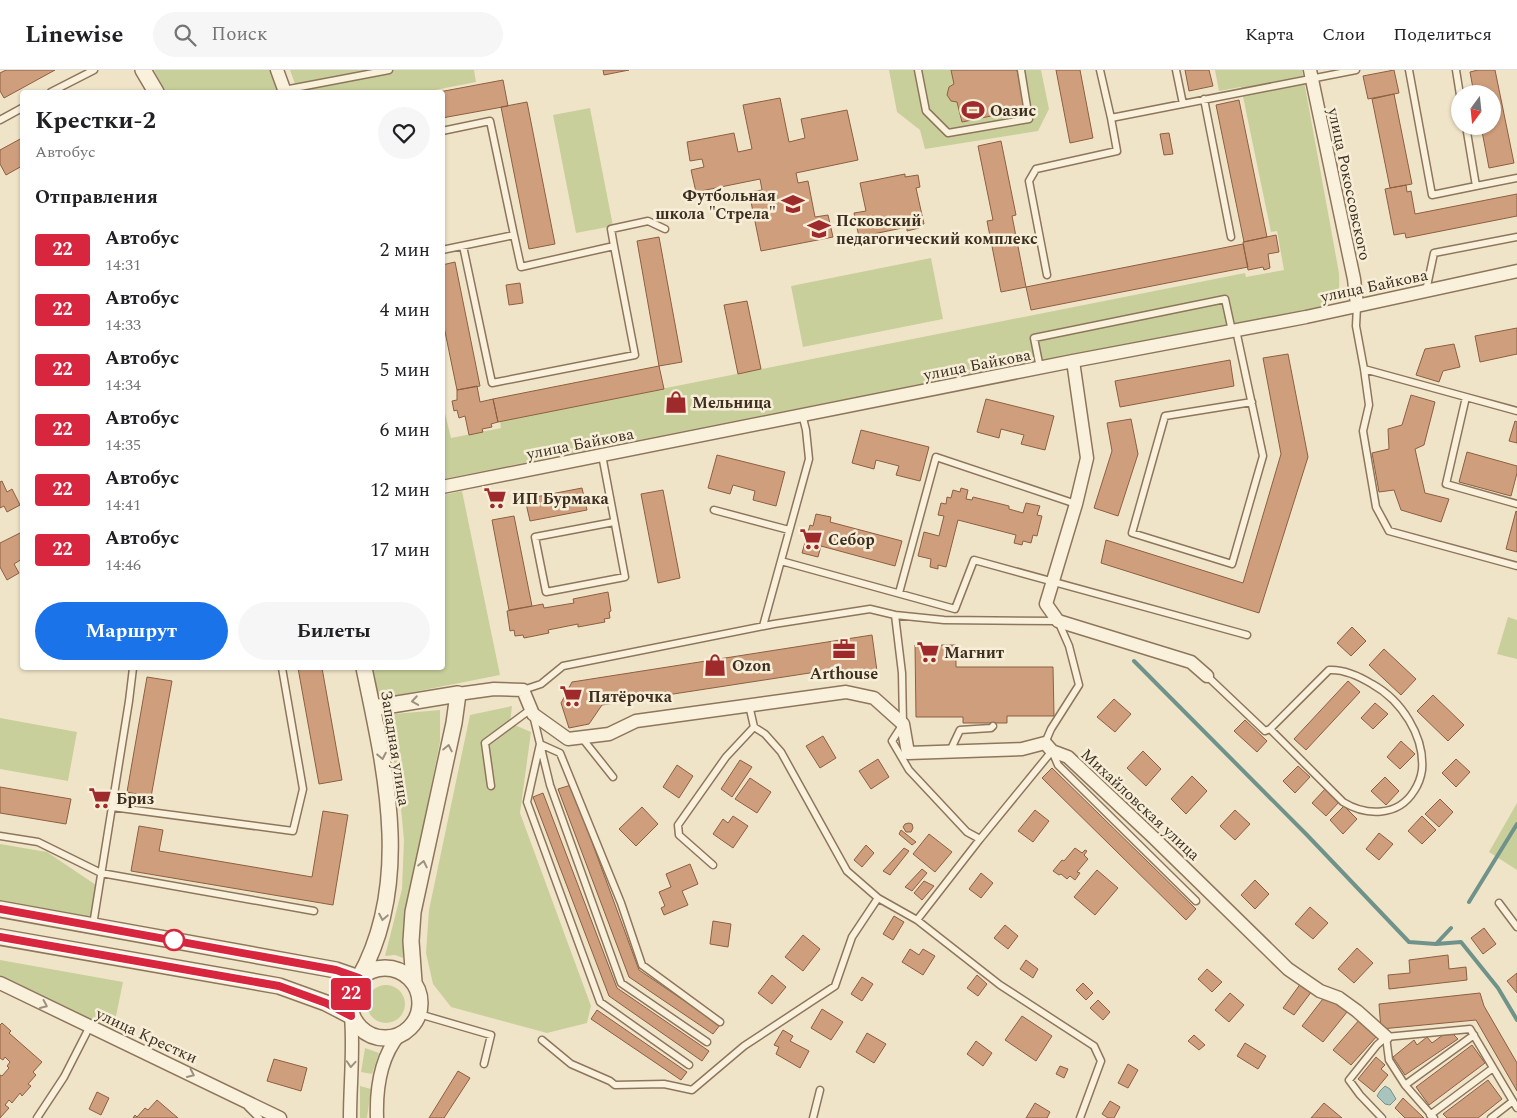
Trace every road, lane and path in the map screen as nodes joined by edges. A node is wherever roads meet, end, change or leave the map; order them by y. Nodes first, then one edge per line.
1 (94, 70) edge
2 (143, 70) edge
3 (277, 70) edge
4 (389, 70) edge
5 (918, 70) edge
6 (1021, 70) edge
7 (1100, 70) edge
8 (1176, 70) edge
9 (1356, 70) edge
10 (1409, 70) edge
11 (1456, 70) edge
12 (1310, 74) edge
13 (1458, 85) edge
14 (55, 90) edge
15 (155, 90) edge
16 (284, 90) edge
17 (289, 90) edge
18 (1204, 99) junction
19 (1182, 104) junction
20 (20, 109) edge
21 (1111, 118) junction
22 (0, 120) edge
23 (445, 130) edge
24 (1468, 135) edge
25 (1517, 178) edge
26 (1476, 186) junction
27 (665, 229) dead end
28 (514, 235) junction
29 (1231, 237) dead end
30 (1517, 237) edge
31 (463, 246) junction
32 (614, 246) junction
33 (445, 249) edge
34 (1517, 271) edge
35 (1048, 275) dead end
36 (1426, 291) junction
37 (1357, 305) junction
38 (1234, 330) junction
39 (1073, 360) junction
40 (1040, 368) junction
41 (1364, 368) junction
42 (1466, 397) junction
43 (1252, 402) junction
44 (1517, 411) edge
45 (802, 414) junction
46 (602, 455) junction
47 (445, 486) edge
48 (1076, 504) junction
49 (1517, 504) edge
50 (714, 510) dead end
51 (614, 522) junction
52 (789, 530) junction
53 (781, 562) junction
54 (1517, 566) edge
55 (1054, 582) junction
56 (899, 593) junction
57 (894, 615) junction
58 (1058, 621) junction
59 (764, 626) junction
60 (1247, 635) dead end
61 (132, 670) edge
62 (282, 670) edge
63 (364, 670) edge
64 (1207, 676) joint
65 (523, 690) junction
66 (458, 694) junction
67 (749, 705) junction
68 (373, 708) junction
69 (532, 711) junction
70 (903, 724) junction
71 (993, 726) dead end
72 (754, 727) junction
73 (1270, 729) junction
74 (582, 738) junction
75 (540, 744) junction
76 (1049, 747) junction
77 (950, 751) junction
78 (613, 777) dead end
79 (491, 786) dead end
80 (112, 807) junction
81 (0, 836) edge
82 (980, 839) junction
83 (713, 865) dead end
84 (101, 873) junction
85 (878, 898) junction
86 (1196, 901) dead end
87 (1499, 903) dead end
88 (0, 909) edge
89 (314, 911) dead end
90 (917, 920) junction
91 (93, 925) junction
92 (1517, 926) edge
93 (0, 937) edge
94 (359, 978) junction
95 (414, 982) junction
96 (0, 984) edge
97 (419, 1014) junction
98 (351, 1016) junction
99 (720, 1022) dead end
100 (90, 1026) junction
101 (399, 1035) junction
102 (1474, 1035) junction
103 (1386, 1037) junction
104 (542, 1040) dead end
105 (707, 1042) dead end
106 (484, 1064) dead end
107 (690, 1065) dead end
108 (1493, 1068) junction
109 (1405, 1085) junction
110 (820, 1090) dead end
111 (238, 1097) junction
112 (1513, 1101) junction
113 (1517, 1108) edge
114 (1432, 1116) edge
115 (37, 1118) edge
116 (259, 1118) edge
117 (280, 1118) edge
118 (350, 1118) edge
119 (377, 1118) edge
120 (813, 1118) edge
121 (1080, 1118) edge
122 (1382, 1118) edge
123 (1491, 1118) edge

1 - 14 lane
2 - 15 street
3 - 16 street
4 - 17 lane
5 - 6 lane
7 - 21 lane
8 - 19 lane
9 - 12 lane
10 - 26 lane
11 - 13 lane
12 - 18 lane
12 - 37 street, улица Рокоссовского
18 - 19 lane
18 - 29 lane
19 - 21 lane
20 - 22 lane
21 - 35 lane
23 - 28 lane
24 - 26 lane
25 - 26 lane
27 - 32 lane
28 - 31 lane
28 - 32 lane
30 - 36 lane
31 - 32 lane
31 - 33 lane
34 - 36 street, улица Байкова
36 - 37 street, улица Байкова
37 - 38 street, улица Байкова
37 - 41 lane
38 - 39 street, улица Байкова
38 - 40 lane
38 - 43 lane
39 - 40 street, улица Байкова
39 - 48 street
40 - 45 street, улица Байкова
41 - 42 lane
41 - 54 lane
42 - 44 lane
42 - 49 lane
43 - 43 lane
45 - 46 street, улица Байкова
45 - 52 lane
46 - 47 street, улица Байкова
46 - 51 lane
48 - 55 street
48 - 56 lane
50 - 52 lane
51 - 51 lane
52 - 53 lane
53 - 56 lane
53 - 59 lane
55 - 56 lane
55 - 58 street
55 - 60 lane
57 - 58 lane
57 - 59 lane
57 - 70 lane
58 - 64 street
58 - 76 lane
59 - 65 lane
61 - 80 lane
62 - 80 lane
63 - 68 street, Западная улица
64 - 73 lane
65 - 66 street
65 - 69 street
66 -> 68 street
95 -> 66 street
67 - 70 street
67 - 72 lane
67 - 74 street
68 -> 94 street, Западная улица
69 - 74 street
69 - 75 lane
69 - 79 lane
70 - 77 street
70 - 82 lane
71 - 77 lane
72 - 83 lane
72 - 85 lane
73 - 73 lane
74 - 78 lane
75 - 99 lane
75 - 105 lane
75 - 107 lane
76 - 77 street
76 - 82 lane
76 - 86 lane
76 - 103 street, Михайловская улица
80 - 84 lane
81 - 84 lane
82 - 90 lane
84 - 89 lane
84 - 91 lane
85 - 90 lane
85 - 104 lane
87 - 92 lane
88 - 91 street
90 - 121 lane
91 - 94 street
93 - 98 street
94 - 95 street
94 - 98 street
95 - 97 street
96 -> 100 street, улица Крестки
97 - 101 street
97 - 106 lane
98 - 101 street
98 -> 118 street
100 -> 111 street, улица Крестки
100 - 115 lane
101 - 119 street
102 - 103 lane
102 - 108 lane
102 - 109 lane
103 - 109 lane
103 - 122 lane
108 - 112 lane
108 - 114 lane
109 - 114 lane
110 - 120 lane
111 - 116 lane
111 - 117 street, улица Крестки
112 - 113 lane
112 - 123 lane

